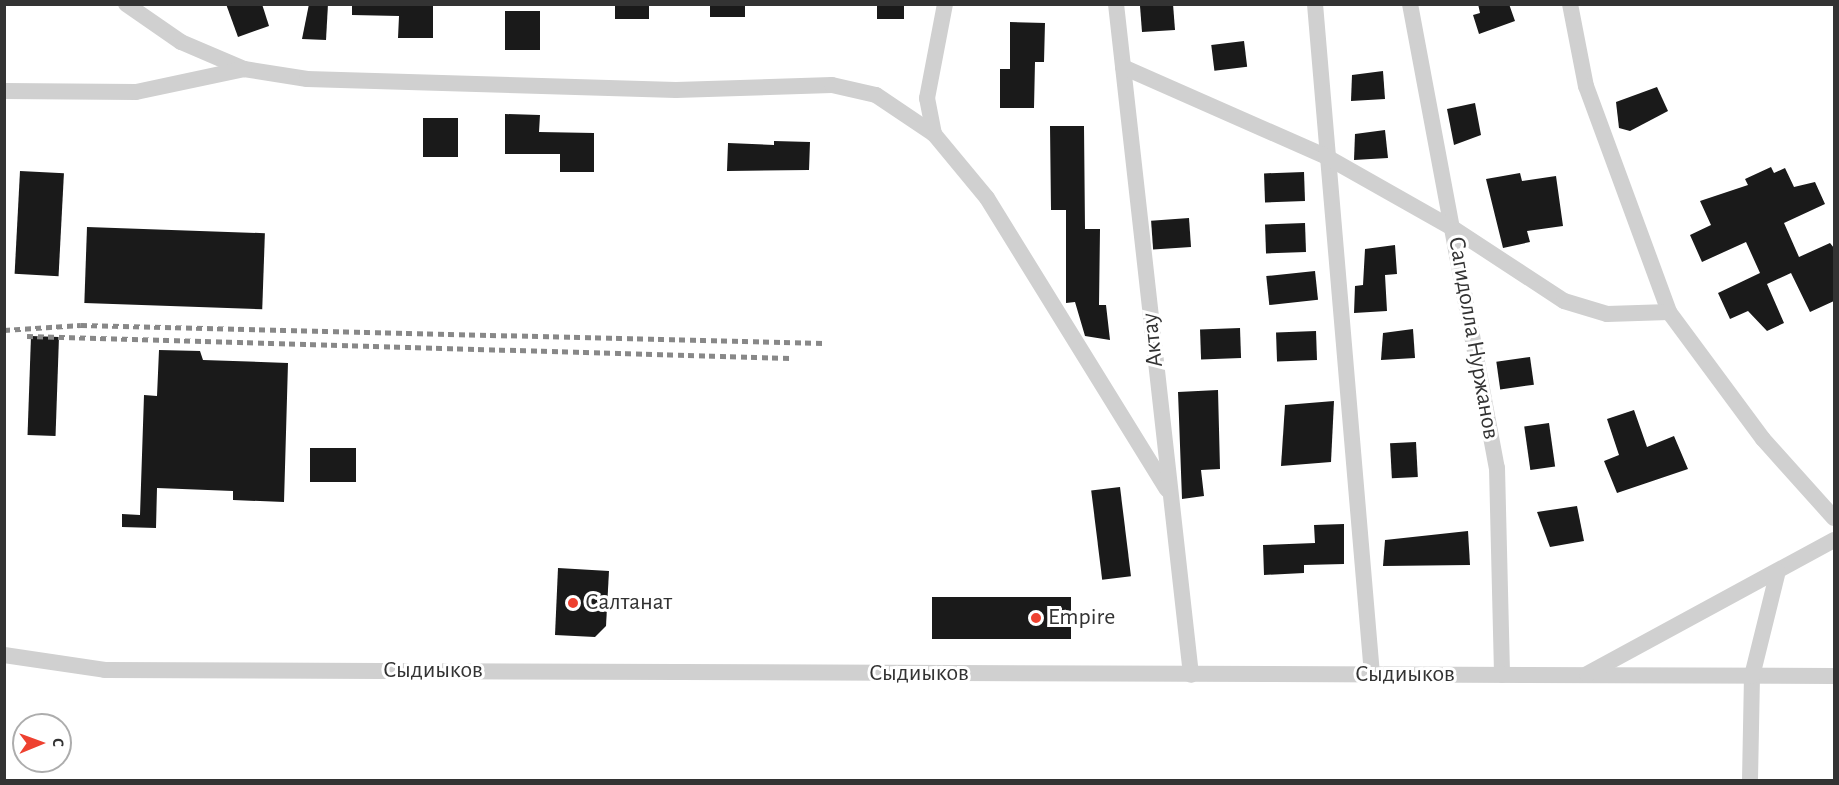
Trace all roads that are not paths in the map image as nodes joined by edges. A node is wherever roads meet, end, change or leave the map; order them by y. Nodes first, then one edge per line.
1 (126, 4) edge
2 (945, 4) edge
3 (1116, 4) edge
4 (1314, 4) edge
5 (1410, 4) edge
6 (1570, 4) edge
7 (1123, 67) junction
8 (244, 69) junction
9 (4, 91) edge
10 (934, 134) junction
11 (1326, 156) junction
12 (1454, 229) junction
13 (1669, 312) junction
14 (1170, 494) junction
15 (1834, 518) edge
16 (1834, 540) edge
17 (1778, 571) junction
18 (4, 656) edge
19 (1191, 675) junction
20 (1372, 675) junction
21 (1502, 675) junction
22 (1585, 675) junction
23 (1752, 676) junction
24 (1834, 676) edge
25 (1750, 780) edge

1 - 8 street
2 - 10 street
3 - 7 street, Актау
4 - 11 street
5 - 12 street, Сагидолла Нуржанов
6 - 13 street
7 - 11 street
7 - 14 street, Актау
8 - 9 street
8 - 10 street
10 - 14 street
11 - 12 street
11 - 20 street
12 - 13 street
12 - 21 street, Сагидолла Нуржанов
13 - 15 street
14 - 19 street, Актау
16 - 17 street
17 - 22 street
17 - 23 street
18 - 19 street, Сыдиыков
19 - 20 street, Сыдиыков
20 - 21 street, Сыдиыков
21 - 22 street, Сыдиыков
22 - 23 street, Сыдиыков
23 - 24 street, Сыдиыков
23 - 25 street

